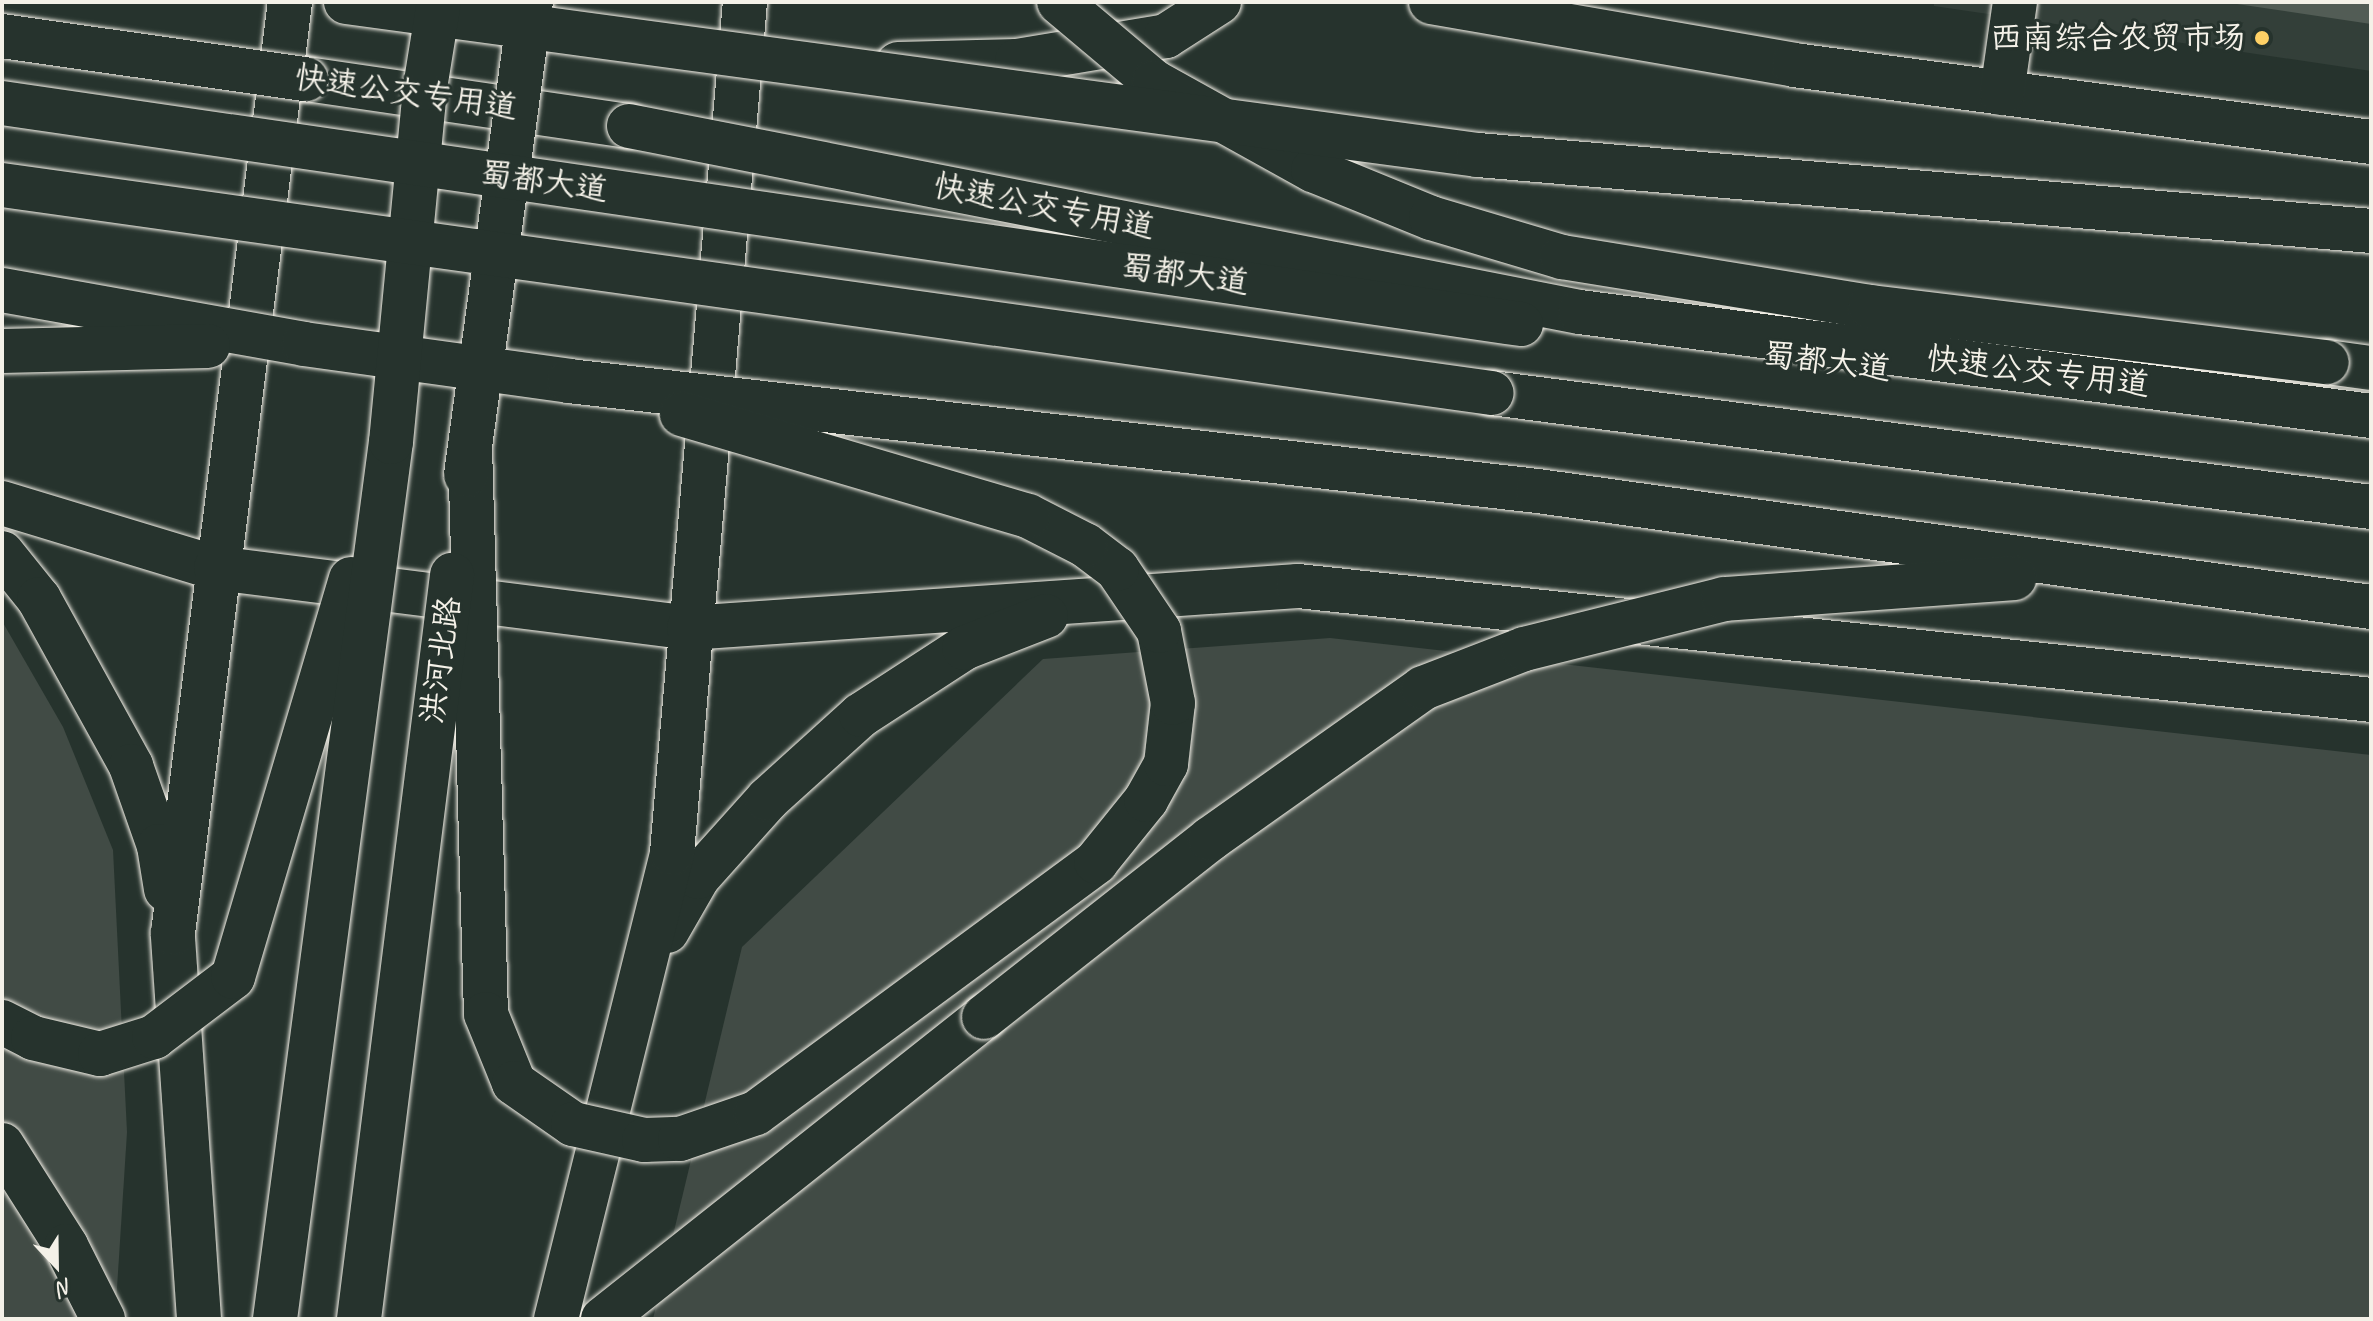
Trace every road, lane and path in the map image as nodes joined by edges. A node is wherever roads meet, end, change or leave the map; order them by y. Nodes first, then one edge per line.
1 (290, 2) edge
2 (346, 2) edge
3 (418, 2) edge
4 (439, 2) edge
5 (531, 2) edge
6 (553, 2) edge
7 (745, 2) edge
8 (1059, 2) edge
9 (1219, 2) edge
10 (1431, 2) edge
11 (2015, 2) edge
12 (2, 36) edge
13 (798, 67) junction
14 (425, 88) junction
15 (2002, 93) junction
16 (2, 103) edge
17 (515, 104) junction
18 (2371, 142) edge
19 (2, 185) edge
20 (2371, 231) edge
21 (2, 290) edge
22 (304, 344) junction
23 (2, 351) edge
24 (2371, 368) edge
25 (569, 381) junction
26 (2371, 416) edge
27 (2371, 429) edge
28 (391, 442) junction
29 (470, 446) junction
30 (2, 503) edge
31 (2371, 507) edge
32 (2, 553) edge
33 (216, 568) junction
34 (2100, 572) junction
35 (1087, 600) junction
36 (2371, 607) edge
37 (689, 628) junction
38 (2371, 700) edge
39 (173, 933) junction
40 (638, 982) junction
41 (2, 1022) edge
42 (2, 1145) edge
43 (103, 1319) edge
44 (199, 1319) edge
45 (275, 1319) edge
46 (359, 1319) edge
47 (556, 1319) edge
48 (603, 1319) edge

1 - 33 main road
2 - 13 main road, bridge
3 - 14 main road, bridge
4 - 14 main road, bridge
5 - 17 main road, 洪河北路, bridge
6 - 17 main road, bridge
7 - 37 main road
8 - 24 main road, 快速公交专用道, bridge
9 - 13 main road, bridge
10 - 15 main road
11 - 15 main road
12 - 26 main road, 快速公交专用道, bridge
13 - 20 main road, bridge
14 - 28 main road, bridge
15 - 18 main road
16 - 27 main road, 蜀都大道, bridge
17 - 29 main road, 洪河北路, bridge
19 - 31 main road, bridge
21 - 22 main road, bridge
22 - 23 main road, bridge
22 - 25 main road, bridge
25 - 29 main road, bridge
25 - 34 main road, bridge
28 - 41 main road, bridge
28 - 45 main road, bridge
29 - 46 main road, 洪河北路, bridge
30 - 33 main road
32 - 39 main road
33 - 37 main road
33 - 39 main road
34 - 36 main road, bridge
34 - 48 main road, bridge
35 - 37 main road
35 - 38 main road
35 - 40 main road
37 - 40 main road
39 - 44 main road
40 - 47 main road
42 - 43 main road

